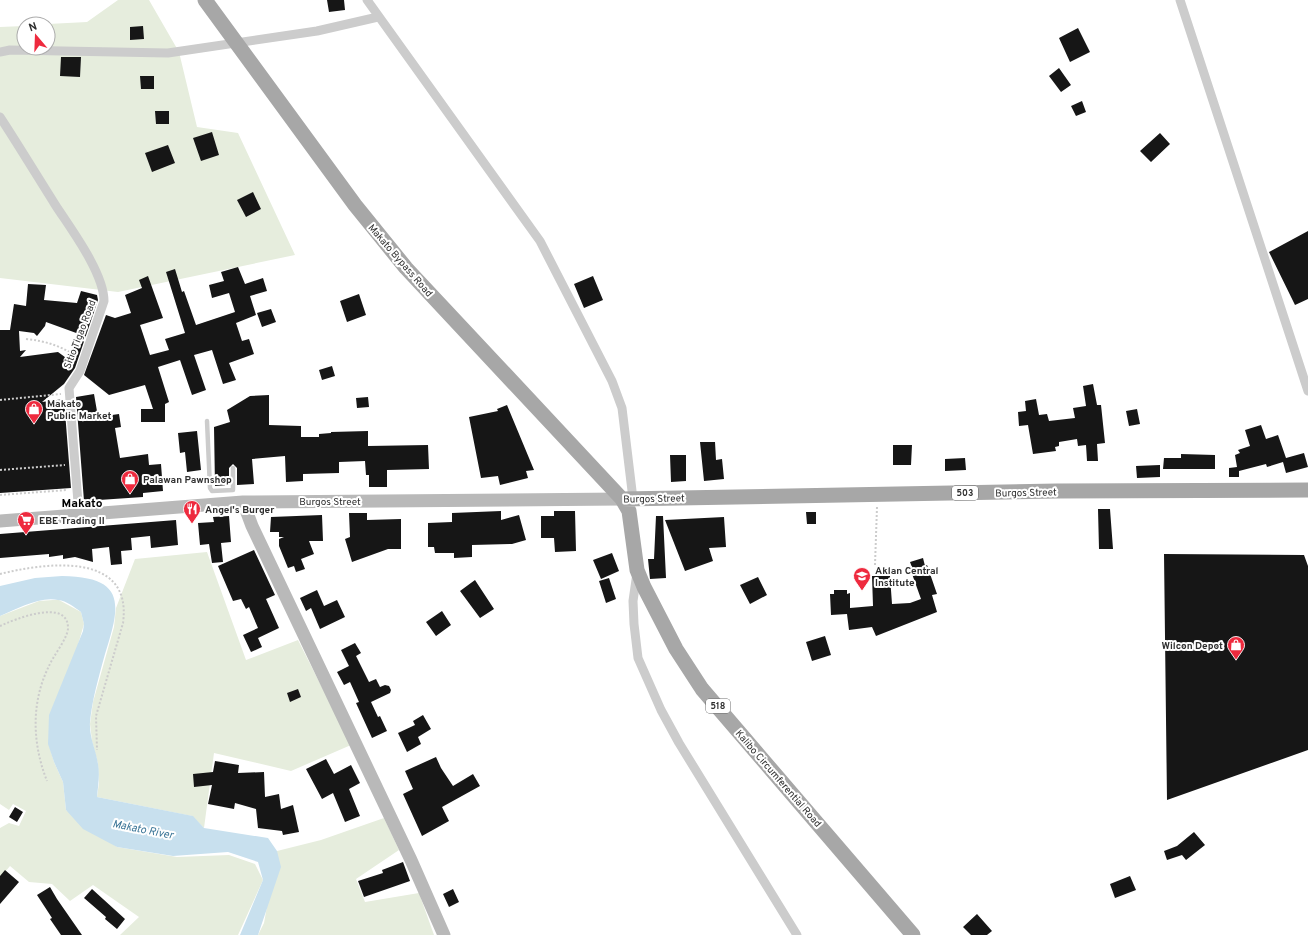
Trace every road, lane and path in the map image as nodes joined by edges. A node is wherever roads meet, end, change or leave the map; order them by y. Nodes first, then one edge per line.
1 (206, 0) edge
2 (367, 0) edge
3 (1180, 0) edge
4 (378, 17) junction
5 (237, 43) junction
6 (0, 52) edge
7 (0, 117) edge
8 (26, 339) dead end
9 (83, 360) junction
10 (1308, 391) edge
11 (69, 394) junction
12 (0, 400) edge
13 (208, 421) dead end
14 (75, 465) junction
15 (233, 468) dead end
16 (0, 470) edge
17 (77, 489) junction
18 (1308, 490) edge
19 (878, 494) junction
20 (0, 495) edge
21 (225, 497) junction
22 (627, 499) junction
23 (243, 502) junction
24 (79, 515) junction
25 (0, 521) edge
26 (875, 565) dead end
27 (637, 570) junction
28 (0, 574) edge
29 (0, 626) edge
30 (97, 750) dead end
31 (47, 781) dead end
32 (444, 935) edge
33 (796, 935) edge
34 (913, 935) edge

1 - 5 main road, Makato Bypass Road
2 - 4 street
3 - 10 street
4 - 5 street
4 - 22 street
5 - 6 street
5 - 22 main road, Makato Bypass Road
7 - 9 street, Sitio Tigao Road
8 - 9 path
9 - 11 street, Sitio Tigao Road
11 - 12 path
11 - 14 street, Sitio Tigao Road
13 - 21 lane
14 - 16 path
14 - 17 street, Sitio Tigao Road
15 - 21 lane
17 - 20 path
17 - 24 street, Sitio Tigao Road
18 - 19 main road, Burgos Street / 503
19 - 22 main road, Burgos Street / 503
19 - 26 path
21 - 23 main road, Burgos Street / 503
21 - 24 main road, Burgos Street / 503
22 - 23 main road, Burgos Street / 503
22 - 27 main road, Kalibo Circumferential Road / 518
23 - 32 main road
24 - 25 main road, Burgos Street / 503
27 - 33 street
27 - 34 main road, Kalibo Circumferential Road / 518
28 - 30 path
29 - 31 path

